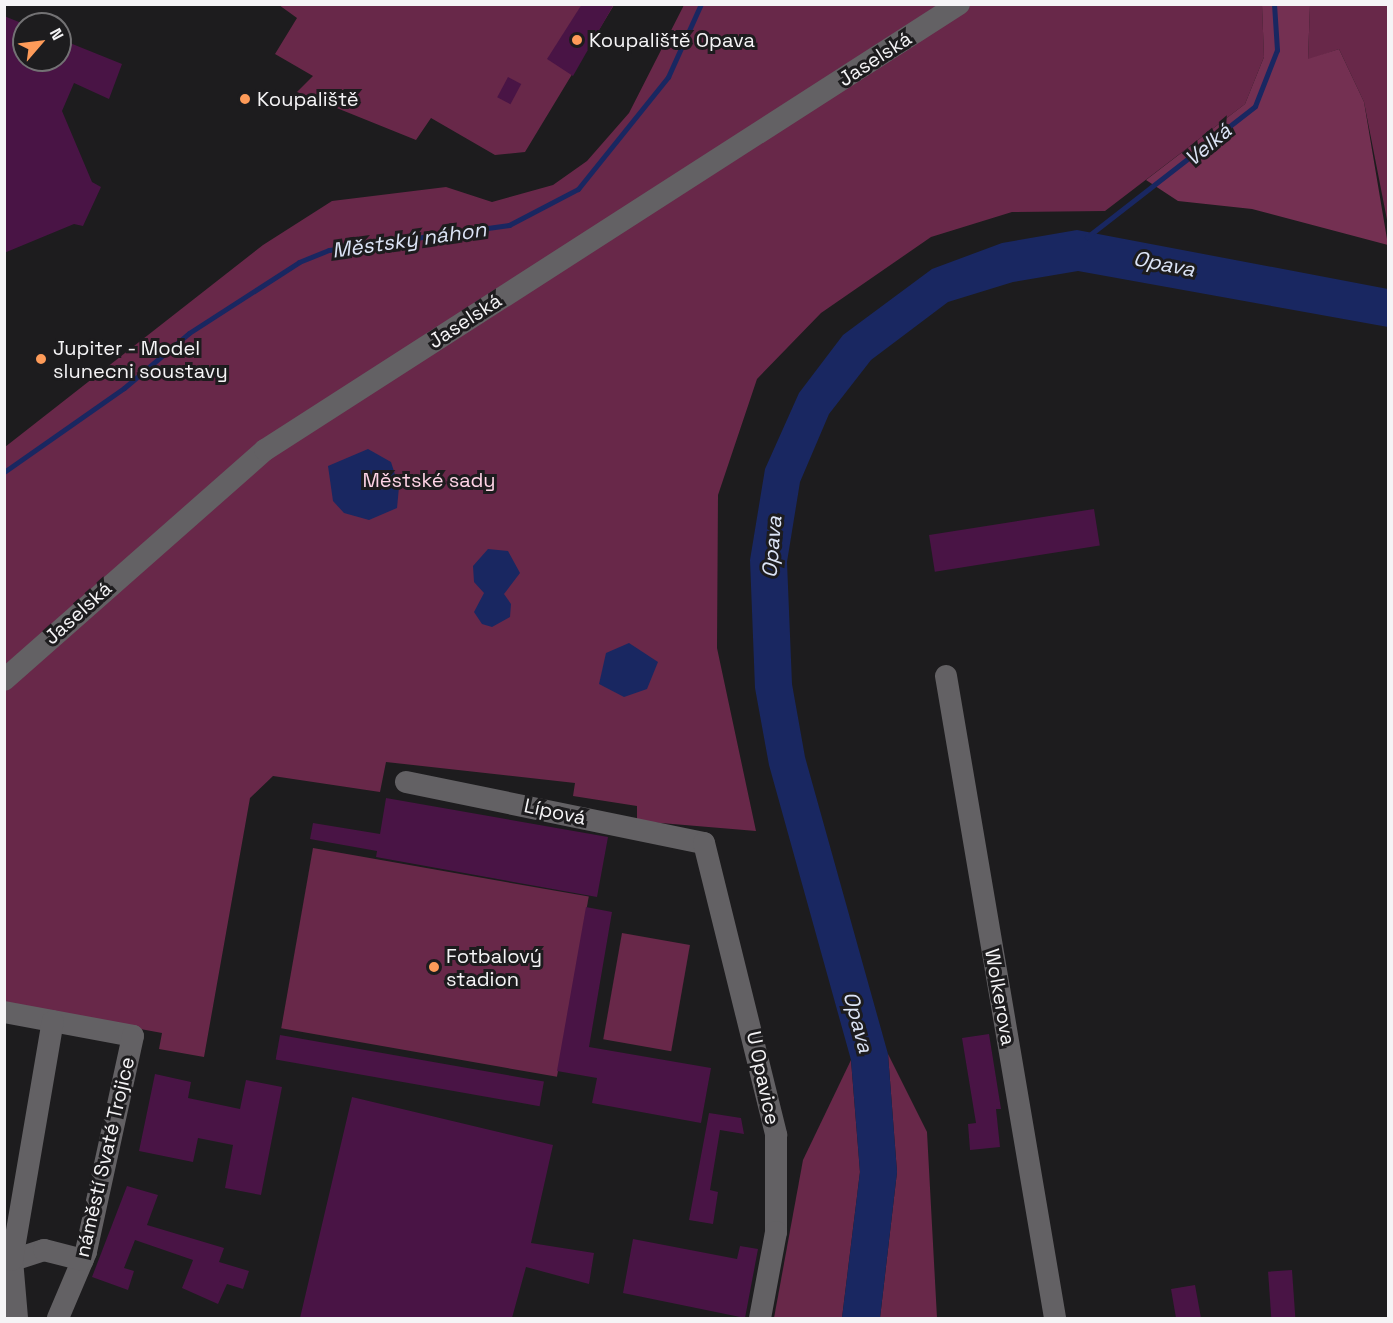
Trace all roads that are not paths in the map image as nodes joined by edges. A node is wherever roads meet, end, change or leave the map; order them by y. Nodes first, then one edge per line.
1 (959, 4) edge
2 (945, 676) dead end
3 (4, 680) edge
4 (406, 782) dead end
5 (704, 843) joint
6 (4, 1012) edge
7 (53, 1021) junction
8 (83, 1260) junction
9 (8, 1262) edge
10 (17, 1318) edge
11 (58, 1318) edge
12 (760, 1318) edge
13 (1055, 1318) edge

1 - 3 street, Jaselská
2 - 13 street, Wolkerova
4 - 5 street, Lípová
5 - 12 street, U Opavice
6 - 7 street, náměstí Svaté Trojice
7 - 8 street, náměstí Svaté Trojice
7 - 9 street
8 - 9 street
8 - 11 street, náměstí Svaté Trojice
9 - 10 street

